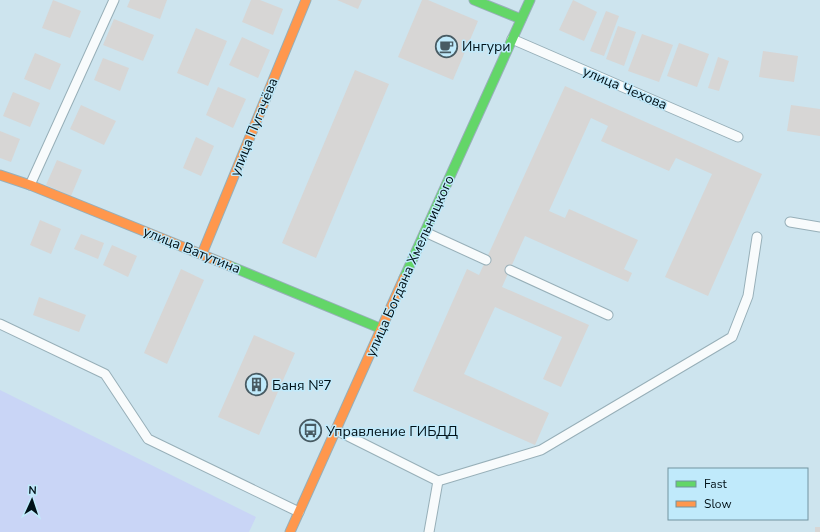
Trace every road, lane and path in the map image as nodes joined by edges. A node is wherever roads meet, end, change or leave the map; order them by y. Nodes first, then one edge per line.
1 (114, 0) edge
2 (306, 0) edge
3 (474, 0) edge
4 (530, 0) edge
5 (521, 19) junction
6 (512, 39) junction
7 (738, 137) dead end
8 (0, 175) edge
9 (30, 185) junction
10 (790, 222) dead end
11 (820, 227) edge
12 (425, 232) junction
13 (757, 237) dead end
14 (202, 254) junction
15 (486, 260) dead end
16 (510, 270) dead end
17 (608, 314) dead end
18 (0, 324) edge
19 (382, 329) junction
20 (336, 430) junction
21 (438, 481) junction
22 (299, 512) junction
23 (290, 532) edge
24 (429, 532) edge

1 - 9 lane
2 - 14 street, улица Пугачёва
3 - 5 street
4 - 5 street, улица Богдана Хмельницкого
5 - 6 street, улица Богдана Хмельницкого
6 - 7 lane, улица Чехова
6 - 12 street, улица Богдана Хмельницкого
8 - 9 street, улица Ватутина
9 - 14 street, улица Ватутина
10 - 11 lane
12 - 15 lane
12 - 19 street, улица Богдана Хмельницкого
13 - 21 lane
14 - 19 street, улица Ватутина
16 - 17 lane
18 - 22 lane
19 - 20 street, улица Богдана Хмельницкого
20 - 21 lane
20 - 22 street, улица Богдана Хмельницкого
21 - 24 lane
22 - 23 street, улица Богдана Хмельницкого

